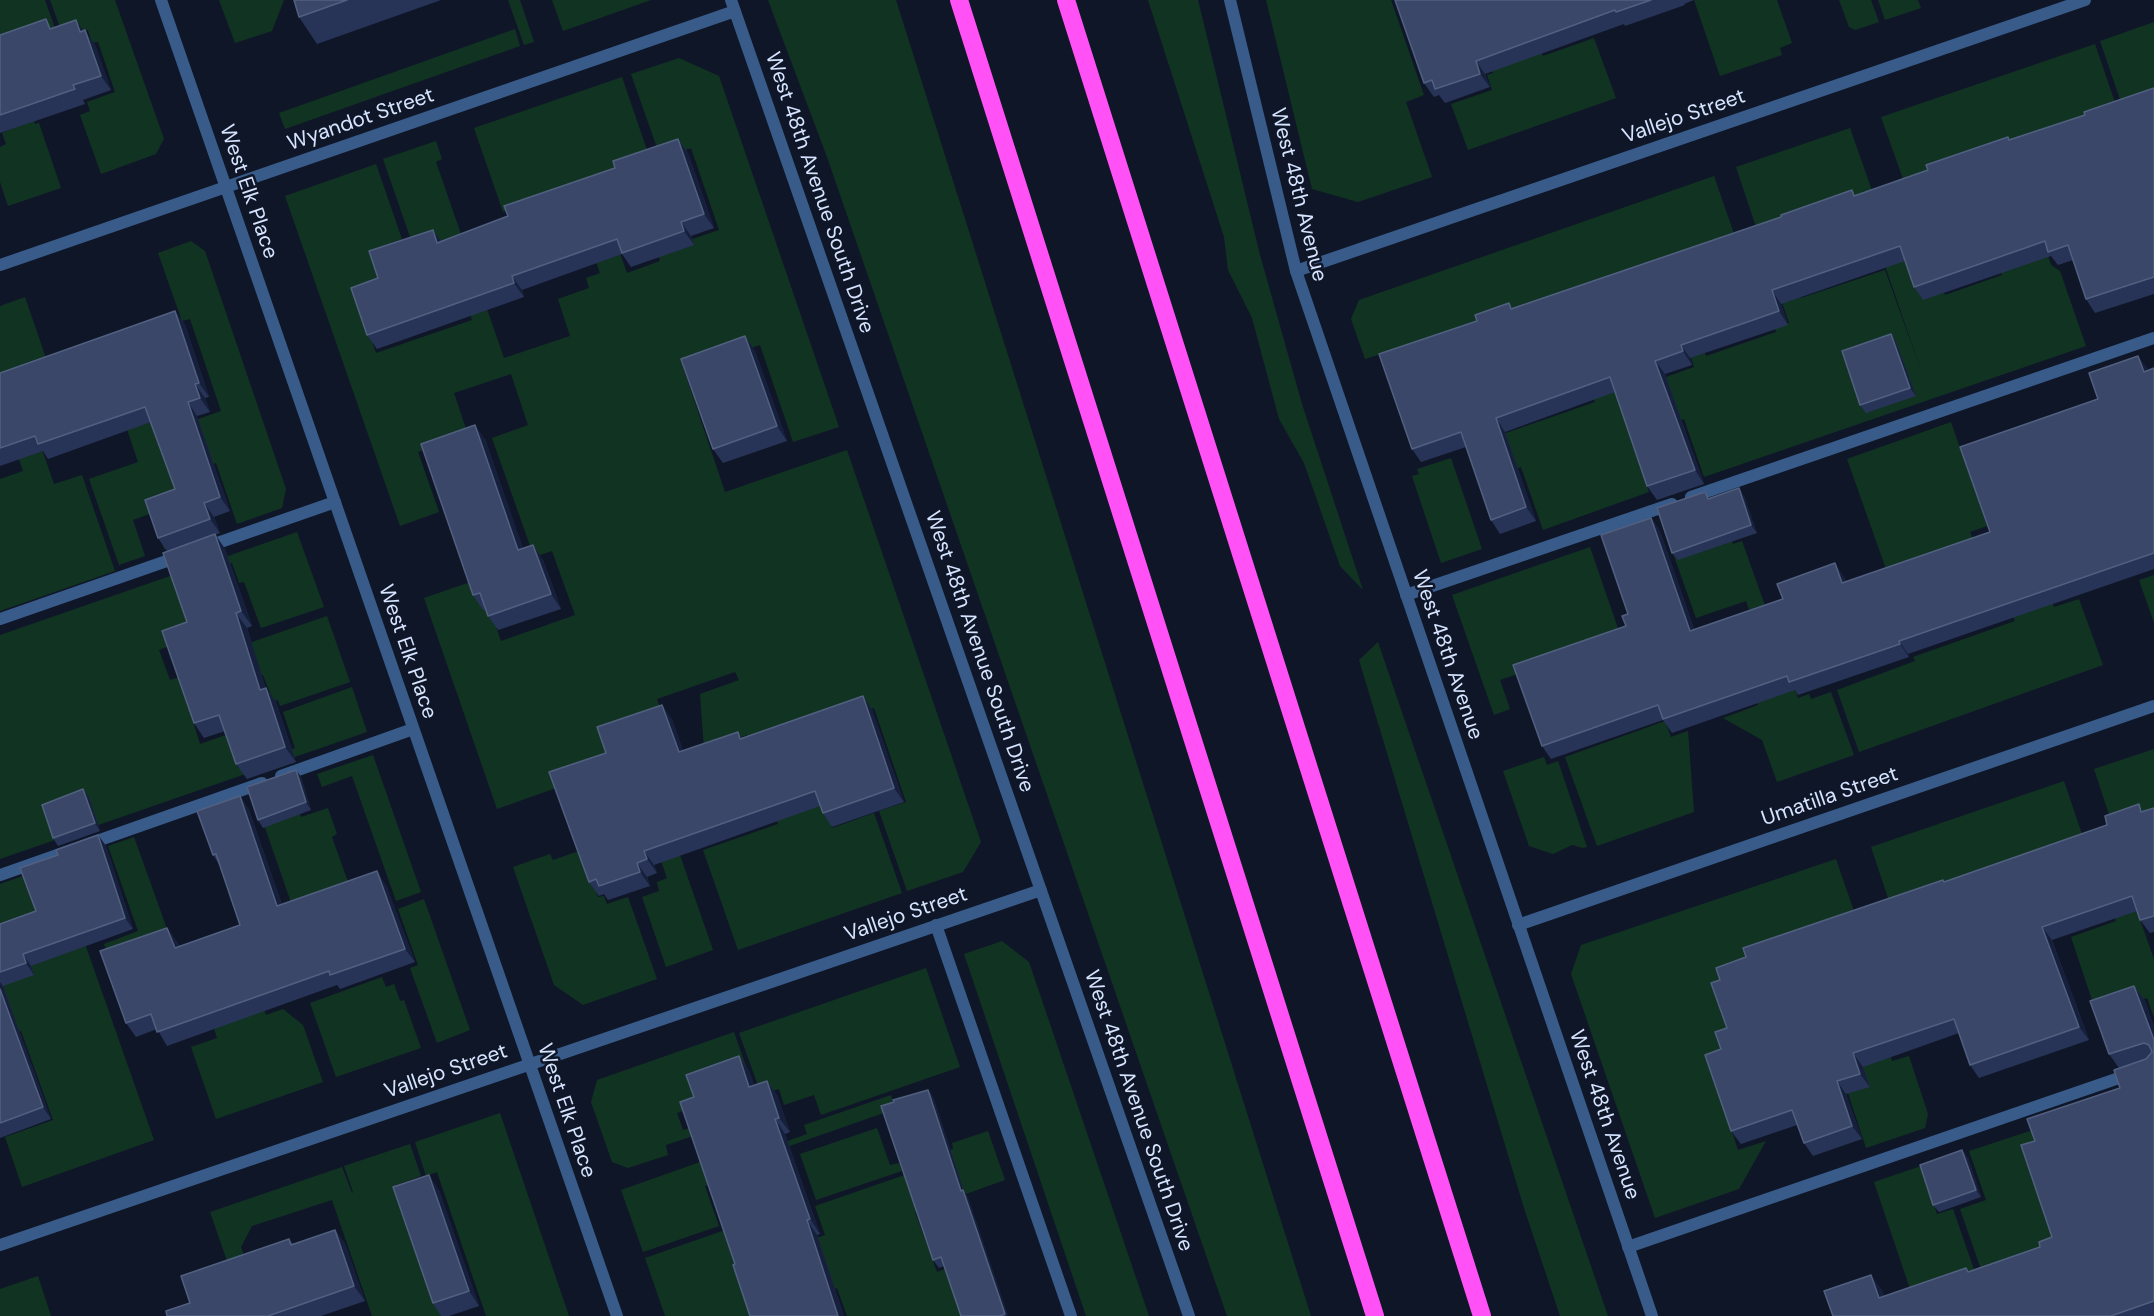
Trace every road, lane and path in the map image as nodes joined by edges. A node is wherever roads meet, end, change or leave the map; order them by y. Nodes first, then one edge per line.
1 (161, 0) edge
2 (959, 0) edge
3 (1066, 0) edge
4 (1230, 0) edge
5 (2085, 0) edge
6 (733, 6) edge
7 (226, 187) junction
8 (0, 265) edge
9 (1296, 271) junction
10 (2154, 338) edge
11 (335, 502) junction
12 (1406, 595) junction
13 (0, 619) edge
14 (2154, 706) edge
15 (413, 729) junction
16 (0, 875) edge
17 (1041, 890) junction
18 (936, 925) junction
19 (1518, 925) junction
20 (529, 1064) junction
21 (2154, 1066) edge
22 (0, 1245) edge
23 (1628, 1247) junction
24 (616, 1316) edge
25 (1071, 1316) edge
26 (1189, 1316) edge
27 (1374, 1316) edge
28 (1482, 1316) edge
29 (1652, 1316) edge

1 - 7 street, West Elk Place
2 - 27 highway
3 - 28 highway
4 - 9 street, West 48th Avenue
5 - 9 street, Vallejo Street
6 - 7 street, Wyandot Street
6 - 17 street, West 48th Avenue South Drive
7 - 8 street, Wyandot Street
7 - 11 street, West Elk Place
9 - 12 street, West 48th Avenue
10 - 12 street
11 - 13 street
11 - 15 street, West Elk Place
12 - 19 street, West 48th Avenue
14 - 19 street, Umatilla Street
15 - 16 street
15 - 20 street, West Elk Place
17 - 18 street, Vallejo Street
17 - 26 street, West 48th Avenue South Drive
18 - 20 street, Vallejo Street
18 - 25 street
19 - 23 street, West 48th Avenue
20 - 22 street, Vallejo Street
20 - 24 street, West Elk Place
21 - 23 street
23 - 29 street, West 48th Avenue

